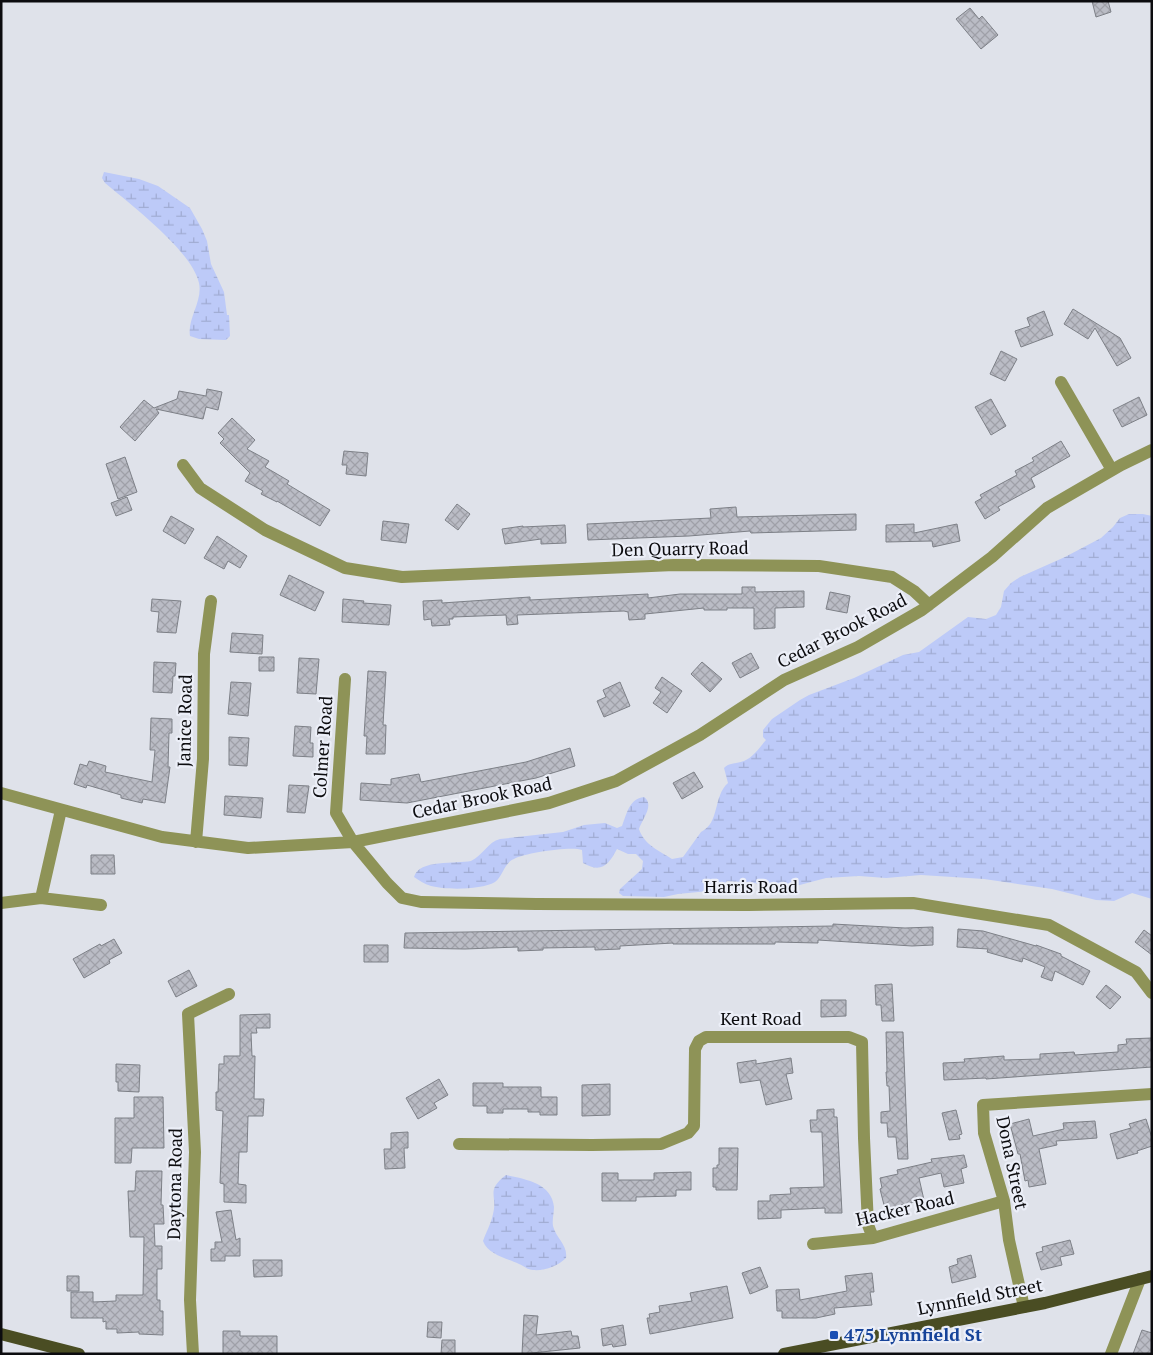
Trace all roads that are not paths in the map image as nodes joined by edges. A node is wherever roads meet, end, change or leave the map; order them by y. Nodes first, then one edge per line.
1 (1061, 382) dead end
2 (1152, 450) edge
3 (183, 465) dead end
4 (1112, 470) junction
5 (211, 601) dead end
6 (929, 605) junction
7 (345, 679) dead end
8 (1, 793) edge
9 (60, 810) junction
10 (196, 842) junction
11 (353, 842) junction
12 (41, 898) junction
13 (1, 903) edge
14 (101, 905) dead end
15 (1152, 993) edge
16 (228, 994) dead end
17 (1152, 1094) edge
18 (459, 1144) dead end
19 (1004, 1201) junction
20 (873, 1238) junction
21 (813, 1244) dead end
22 (1146, 1278) edge
23 (1024, 1307) junction
24 (1, 1334) edge
25 (835, 1349) edge
26 (79, 1354) edge
27 (193, 1354) edge
28 (784, 1354) edge
29 (1111, 1354) edge

1 - 4 street
2 - 4 street
3 - 6 street, Den Quarry Road
4 - 6 street
5 - 10 street, Janice Road
6 - 11 street, Cedar Brook Road
7 - 11 street, Colmer Road
8 - 9 street, Cedar Brook Road
9 - 10 street, Cedar Brook Road
9 - 12 street
10 - 11 street, Cedar Brook Road
11 - 15 street, Harris Road
12 - 13 street
12 - 14 street
16 - 27 street, Daytona Road
17 - 19 street, Dona Street
18 - 20 street, Kent Road
19 - 20 street, Hacker Road
19 - 23 street, Dona Street
20 - 21 street, Hacker Road
22 - 23 main road, Lynnfield Street
22 - 29 street
23 - 25 main road, Lynnfield Street
24 - 26 main road
25 - 28 main road, Lynnfield Street

